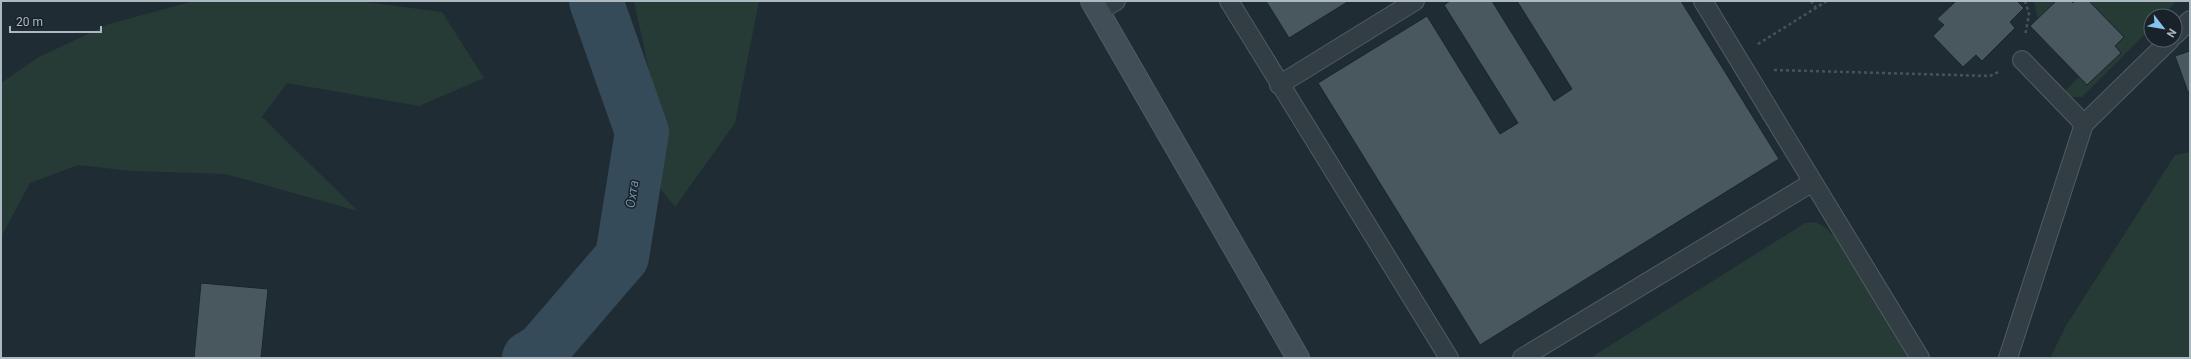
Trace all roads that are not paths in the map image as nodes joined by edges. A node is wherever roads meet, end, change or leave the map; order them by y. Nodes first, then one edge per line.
1 (1229, 1) edge
2 (1415, 1) edge
3 (1703, 1) edge
4 (1102, 5) edge
5 (2162, 48) edge
6 (2022, 60) road end
7 (1279, 85) junction
8 (2084, 124) junction
9 (1813, 182) junction
10 (1298, 358) edge
11 (1449, 358) edge
12 (1522, 358) edge
13 (1920, 358) edge
14 (2008, 358) edge

1 - 7 lane
2 - 7 lane
3 - 9 lane
4 - 10 main road
5 - 8 lane
6 - 8 lane
7 - 11 lane
8 - 14 lane
9 - 12 lane
9 - 13 lane

